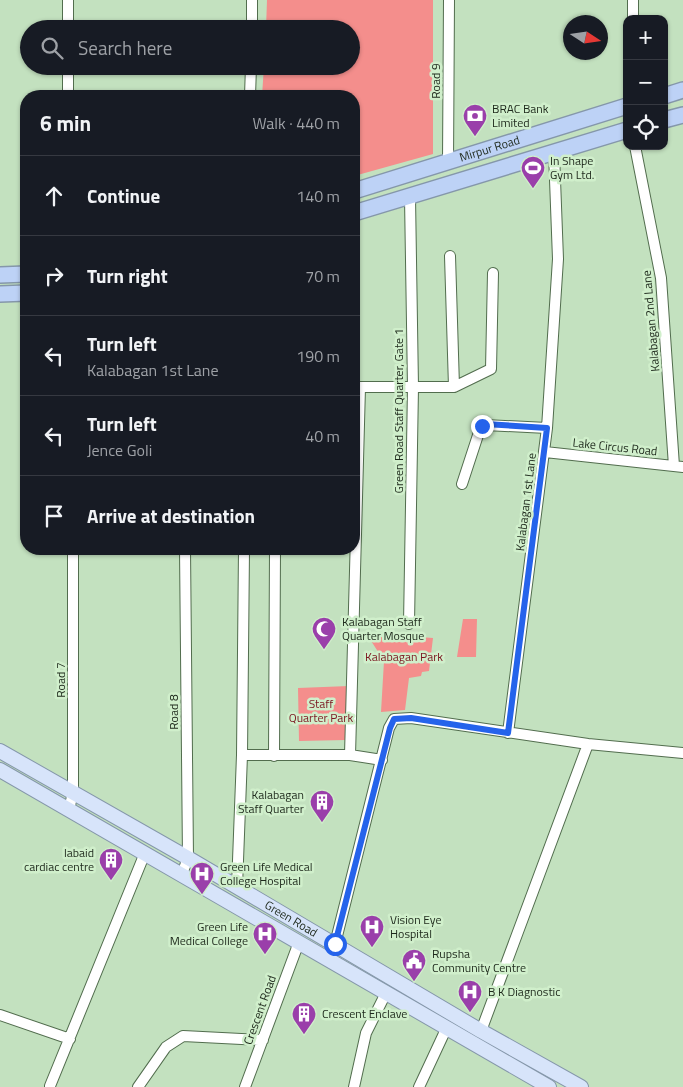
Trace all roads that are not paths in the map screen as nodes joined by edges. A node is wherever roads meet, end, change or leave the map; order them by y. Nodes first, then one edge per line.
1 (68, 0) edge
2 (252, 0) edge
3 (449, 0) edge
4 (632, 0) edge
5 (632, 15) edge
6 (68, 20) edge
7 (252, 20) edge
8 (68, 75) edge
9 (251, 75) edge
10 (68, 90) edge
11 (250, 90) edge
12 (683, 90) edge
13 (668, 95) edge
14 (623, 107) edge
15 (683, 115) edge
16 (668, 119) edge
17 (623, 131) edge
18 (635, 150) edge
19 (554, 153) junction
20 (448, 162) junction
21 (360, 189) edge
22 (410, 197) junction
23 (360, 211) edge
24 (450, 256) dead end
25 (493, 273) dead end
26 (20, 274) edge
27 (0, 275) edge
28 (20, 293) edge
29 (0, 294) edge
30 (360, 387) edge
31 (413, 387) junction
32 (454, 387) junction
33 (547, 428) junction
34 (545, 452) junction
35 (679, 466) edge
36 (462, 484) dead end
37 (73, 555) edge
38 (185, 555) edge
39 (244, 555) edge
40 (275, 555) edge
41 (354, 555) edge
42 (409, 624) dead end
43 (508, 733) junction
44 (588, 744) junction
45 (0, 751) edge
46 (683, 752) edge
47 (242, 755) junction
48 (350, 755) junction
49 (274, 756) junction
50 (382, 760) junction
51 (0, 770) edge
52 (73, 792) junction
53 (69, 810) junction
54 (146, 854) junction
55 (188, 858) junction
56 (182, 874) junction
57 (237, 887) junction
58 (299, 942) junction
59 (335, 944) junction
60 (386, 993) junction
61 (0, 1015) edge
62 (447, 1027) junction
63 (481, 1031) junction
64 (70, 1038) junction
65 (263, 1040) junction
66 (50, 1086) edge
67 (138, 1087) edge
68 (245, 1087) edge
69 (354, 1087) edge
70 (419, 1087) edge
71 (549, 1087) edge
72 (581, 1087) edge

1 - 6 street
2 - 7 street
3 - 20 street, Road 9
4 - 5 street
8 - 10 street
9 - 11 street
12 - 13 highway
14 - 20 highway, Mirpur Road
15 - 16 highway
17 - 19 highway, Mirpur Road
18 - 35 street, Kalabagan 2nd Lane
19 - 22 highway, Mirpur Road
19 - 33 street, Kalabagan 1st Lane
20 - 21 highway, Mirpur Road
22 - 23 highway, Mirpur Road
22 - 31 street, Green Road Staff Quarter, Gate 1
24 - 32 street
25 - 32 street
26 - 27 highway
28 - 29 highway
30 - 31 street
31 - 32 street
31 - 42 street, Green Road Staff Quarter, Gate 1
33 - 34 street, Kalabagan 1st Lane
33 - 36 street
34 - 35 street, Lake Circus Road
34 - 43 street, Kalabagan 1st Lane
37 - 52 street, Road 7
38 - 55 street, Road 8
39 - 47 street
40 - 49 street
41 - 48 street
43 - 44 street
43 - 50 street
44 - 46 street
44 - 63 street
45 - 52 main road, Green Road
47 - 49 street
47 - 57 street
48 - 49 street
48 - 50 street
50 - 59 street
51 - 53 main road, Green Road
52 - 53 street, Road 7
52 - 55 main road, Green Road
53 - 54 main road, Green Road
54 - 56 main road, Green Road
54 - 64 street
55 - 56 street, Road 8
55 - 57 main road, Green Road
56 - 58 main road, Green Road
57 - 59 main road, Green Road
58 - 60 main road, Green Road
58 - 65 street, Crescent Road
59 - 63 main road, Green Road
60 - 62 main road, Green Road
60 - 69 street
61 - 64 street
62 - 70 street
62 - 71 main road, Green Road
63 - 72 main road, Green Road
64 - 66 street
65 - 67 street
65 - 68 street, Crescent Road

